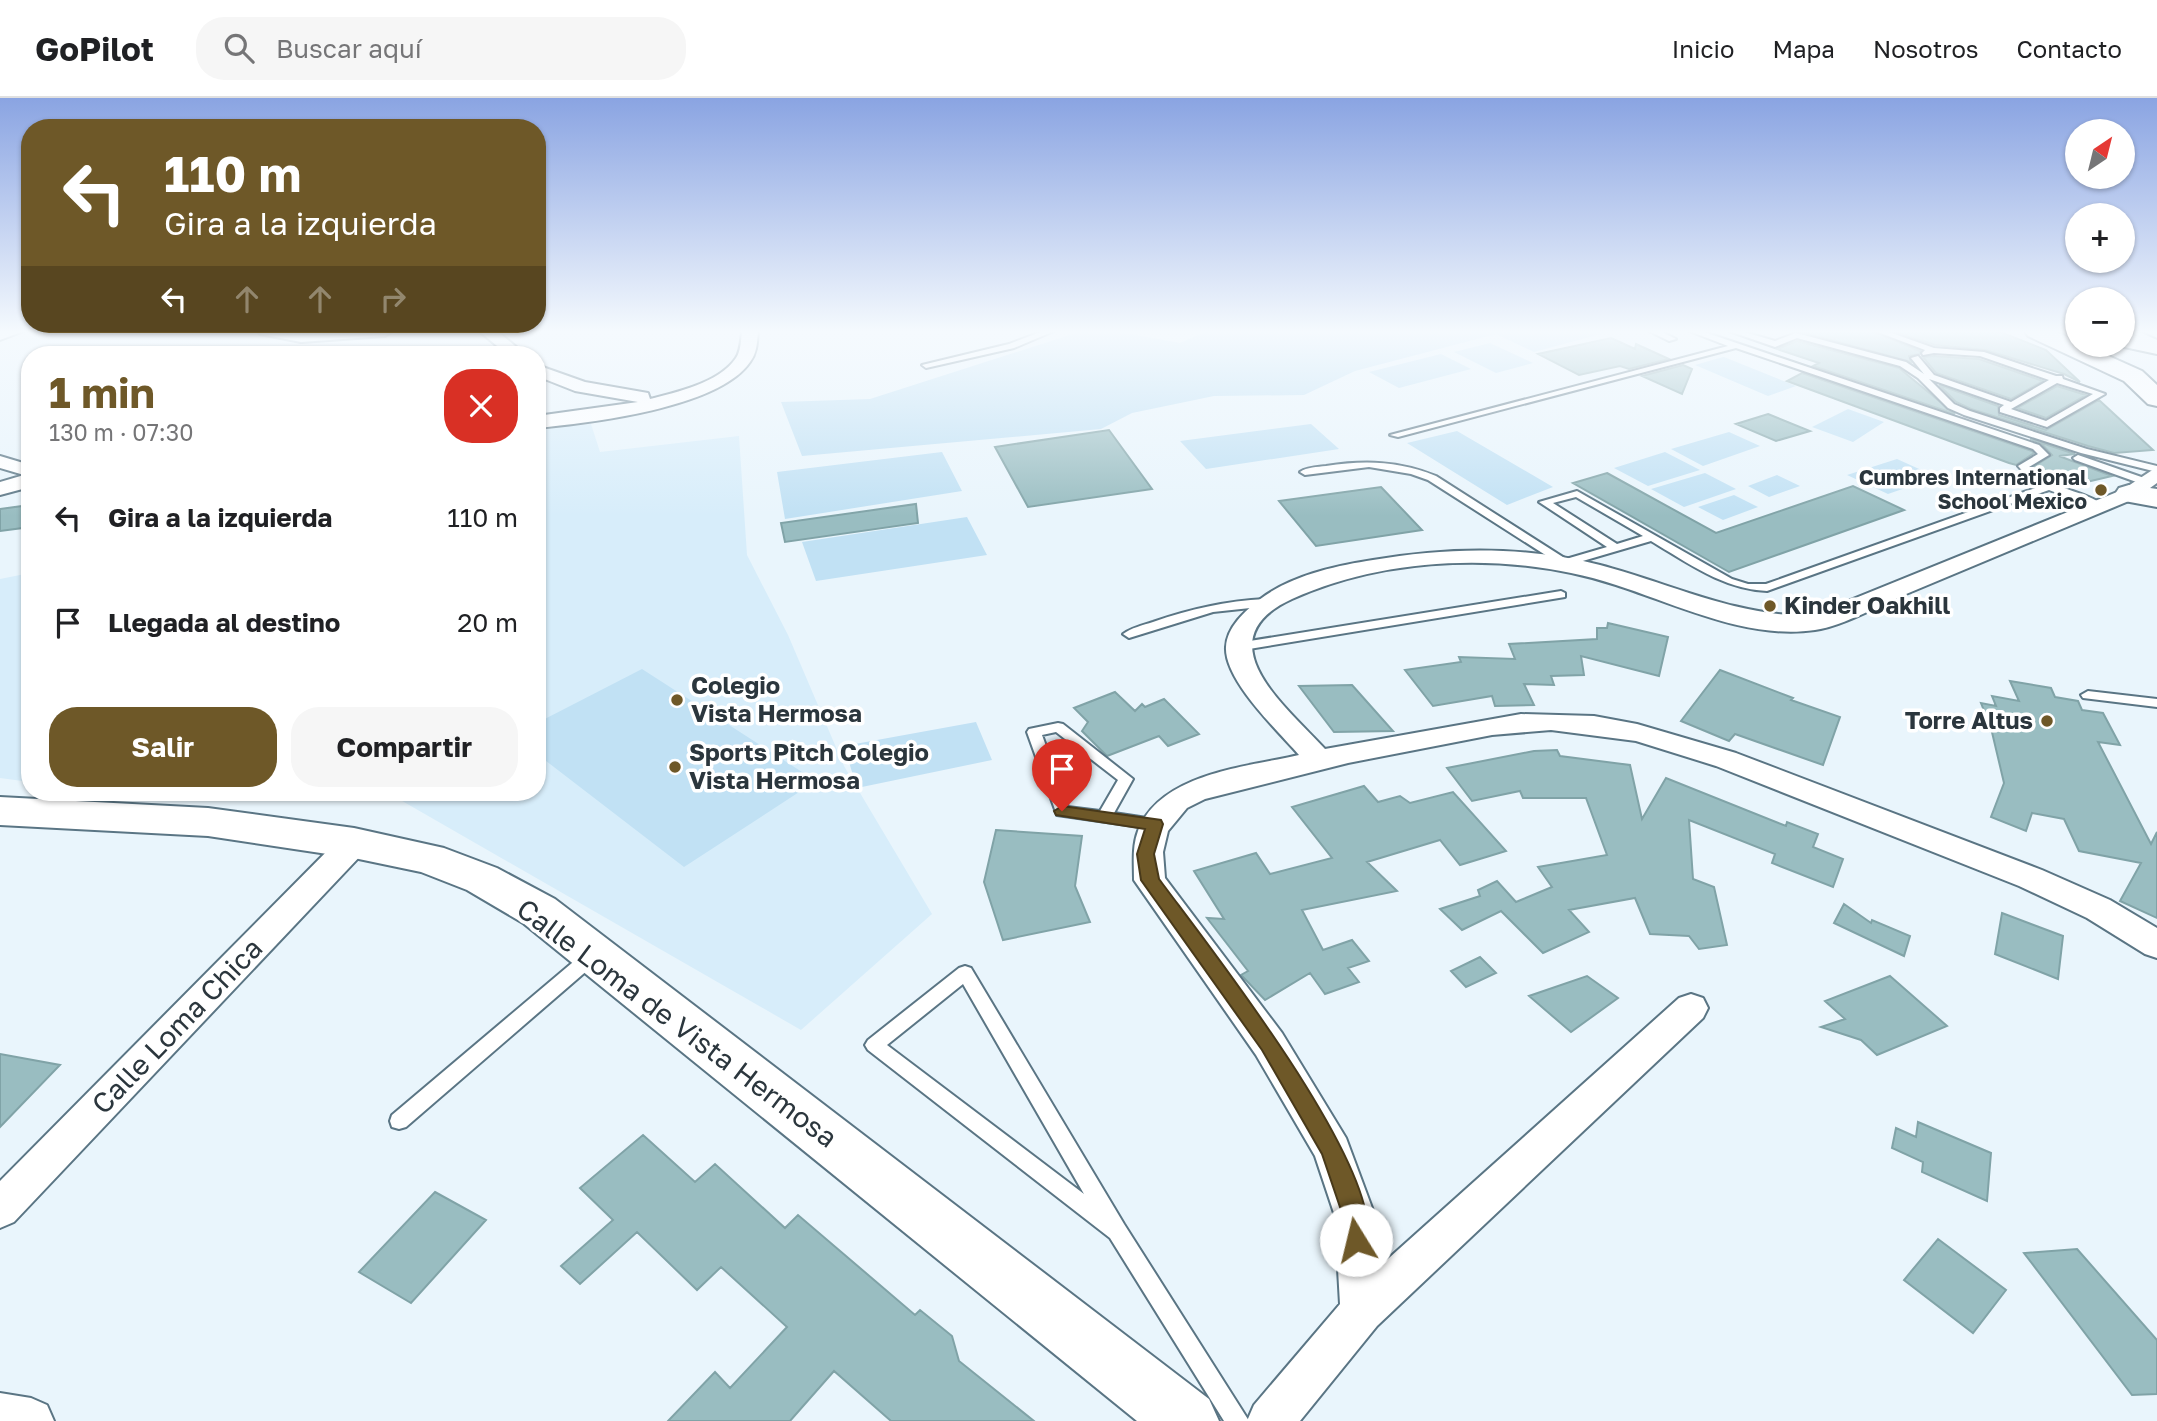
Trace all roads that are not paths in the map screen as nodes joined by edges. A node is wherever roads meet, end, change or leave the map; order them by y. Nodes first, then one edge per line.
1 (606, 393) edge
2 (685, 393) edge
3 (1557, 393) edge
4 (1875, 393) edge
5 (1884, 393) edge
6 (1937, 393) edge
7 (1947, 393) edge
8 (1977, 393) edge
9 (2034, 393) edge
10 (2097, 393) edge
11 (670, 398) junction
12 (2012, 405) junction
13 (546, 421) edge
14 (1395, 435) dead end
15 (0, 462) edge
16 (21, 468) edge
17 (1305, 472) dead end
18 (2152, 480) edge
19 (21, 483) edge
20 (2050, 486) junction
21 (0, 489) edge
22 (2100, 506) junction
23 (1649, 538) junction
24 (1616, 548) junction
25 (1565, 563) junction
26 (1561, 595) dead end
27 (1265, 603) junction
28 (1129, 634) dead end
29 (1237, 646) junction
30 (2088, 695) dead end
31 (2157, 703) edge
32 (1318, 759) junction
33 (55, 803) edge
34 (0, 811) edge
35 (1104, 817) junction
36 (1155, 824) junction
37 (354, 843) junction
38 (2157, 945) edge
39 (594, 954) junction
40 (1691, 1008) dead end
41 (399, 1121) dead end
42 (0, 1209) edge
43 (1117, 1231) junction
44 (1362, 1311) junction
45 (0, 1416) edge
46 (31, 1421) edge
47 (1187, 1421) edge
48 (1237, 1421) edge
49 (1270, 1421) edge

1 - 11 street
2 - 11 street
3 - 14 lane
4 - 20 lane
5 - 18 lane
6 - 18 lane
7 - 18 lane
8 - 12 lane
9 - 12 lane
10 - 12 lane
11 - 13 street
15 - 16 street
17 - 25 lane
18 - 22 street
19 - 21 street
20 - 22 lane
20 - 23 lane
22 - 25 street
23 - 24 lane
23 - 24 lane
24 - 25 lane
25 - 27 street
26 - 29 lane
27 - 28 lane
27 - 29 street
29 - 32 street
30 - 31 lane
32 - 36 street
32 - 38 street
33 - 34 street, Calle Loma de Vista Hermosa
33 - 37 street, Calle Loma de Vista Hermosa
35 - 35 lane
35 - 36 lane
36 - 44 street
37 - 39 street, Calle Loma de Vista Hermosa
37 - 42 street, Calle Loma Chica
39 - 41 lane
39 - 47 street, Calle Loma de Vista Hermosa
40 - 44 street
43 - 43 lane
43 - 48 lane
44 - 49 street
45 - 46 street

